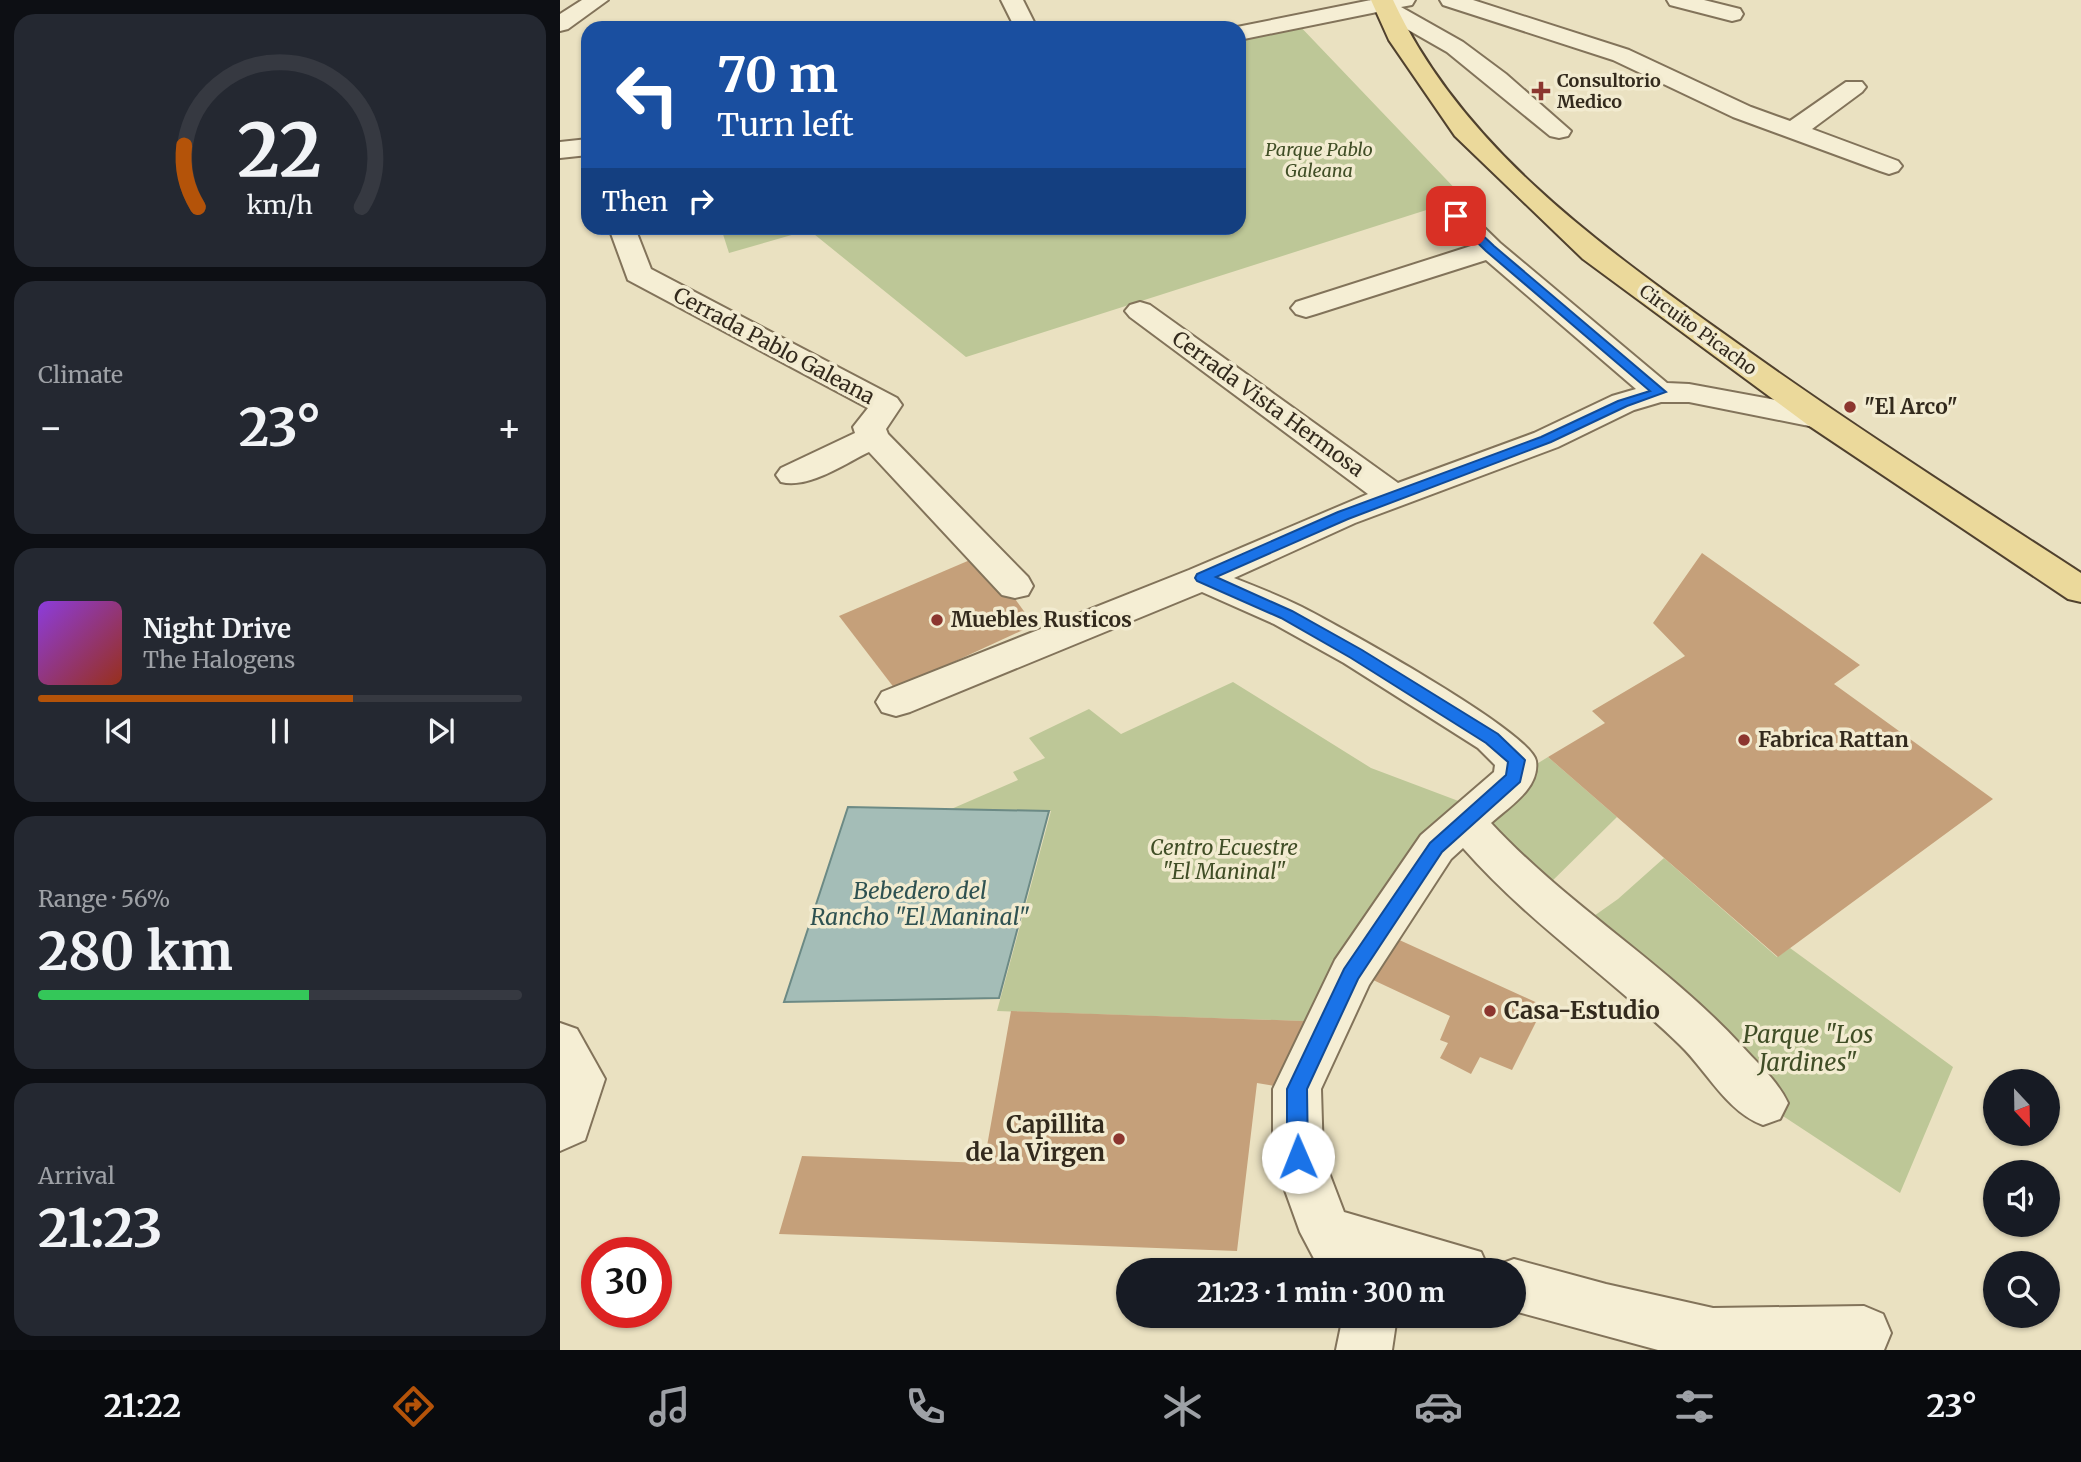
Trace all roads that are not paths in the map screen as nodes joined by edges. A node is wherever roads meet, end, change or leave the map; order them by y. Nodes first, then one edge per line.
1 (597, 0) edge
2 (1012, 0) edge
3 (1451, 0) edge
4 (1678, 0) edge
5 (1388, 3) edge
6 (1732, 14) dead end
7 (1022, 21) edge
8 (560, 24) edge
9 (1246, 32) edge
10 (1854, 87) dead end
11 (1559, 131) dead end
12 (1793, 131) junction
13 (581, 148) edge
14 (560, 150) edge
15 (1889, 166) dead end
16 (1456, 216) dead end
17 (624, 235) edge
18 (1490, 249) junction
19 (1306, 308) dead end
20 (1140, 311) dead end
21 (1660, 392) junction
22 (1819, 418) junction
23 (873, 438) junction
24 (793, 475) dead end
25 (1395, 497) junction
26 (1202, 578) junction
27 (1015, 586) dead end
28 (2081, 590) edge
29 (896, 702) dead end
30 (1465, 822) junction
31 (560, 1044) edge
32 (1763, 1103) dead end
33 (560, 1128) edge
34 (1338, 1251) edge
35 (1384, 1258) edge
36 (1526, 1288) edge
37 (1368, 1328) edge
38 (1864, 1333) dead end
39 (1364, 1350) edge

1 - 8 street
2 - 7 street
3 - 12 street
4 - 6 street
5 - 9 street
5 - 11 street
5 - 22 main road, Circuito Picacho
10 - 12 street
12 - 15 street
13 - 14 street
16 - 18 street
17 - 23 street, Cerrada Pablo Galeana
18 - 19 street
18 - 21 street
20 - 25 street, Cerrada Vista Hermosa
21 - 22 street, Cerrada Vista Hermosa
21 - 25 street, Cerrada Vista Hermosa
22 - 28 main road, Circuito Picacho
23 - 24 street
23 - 27 street, Cerrada Pablo Galeana
25 - 26 street, Cerrada Vista Hermosa
26 - 29 street, Cerrada Vista Hermosa
26 - 30 street
30 - 32 street
30 - 34 street
31 - 33 street
34 - 35 street
36 - 38 street
37 - 39 street

